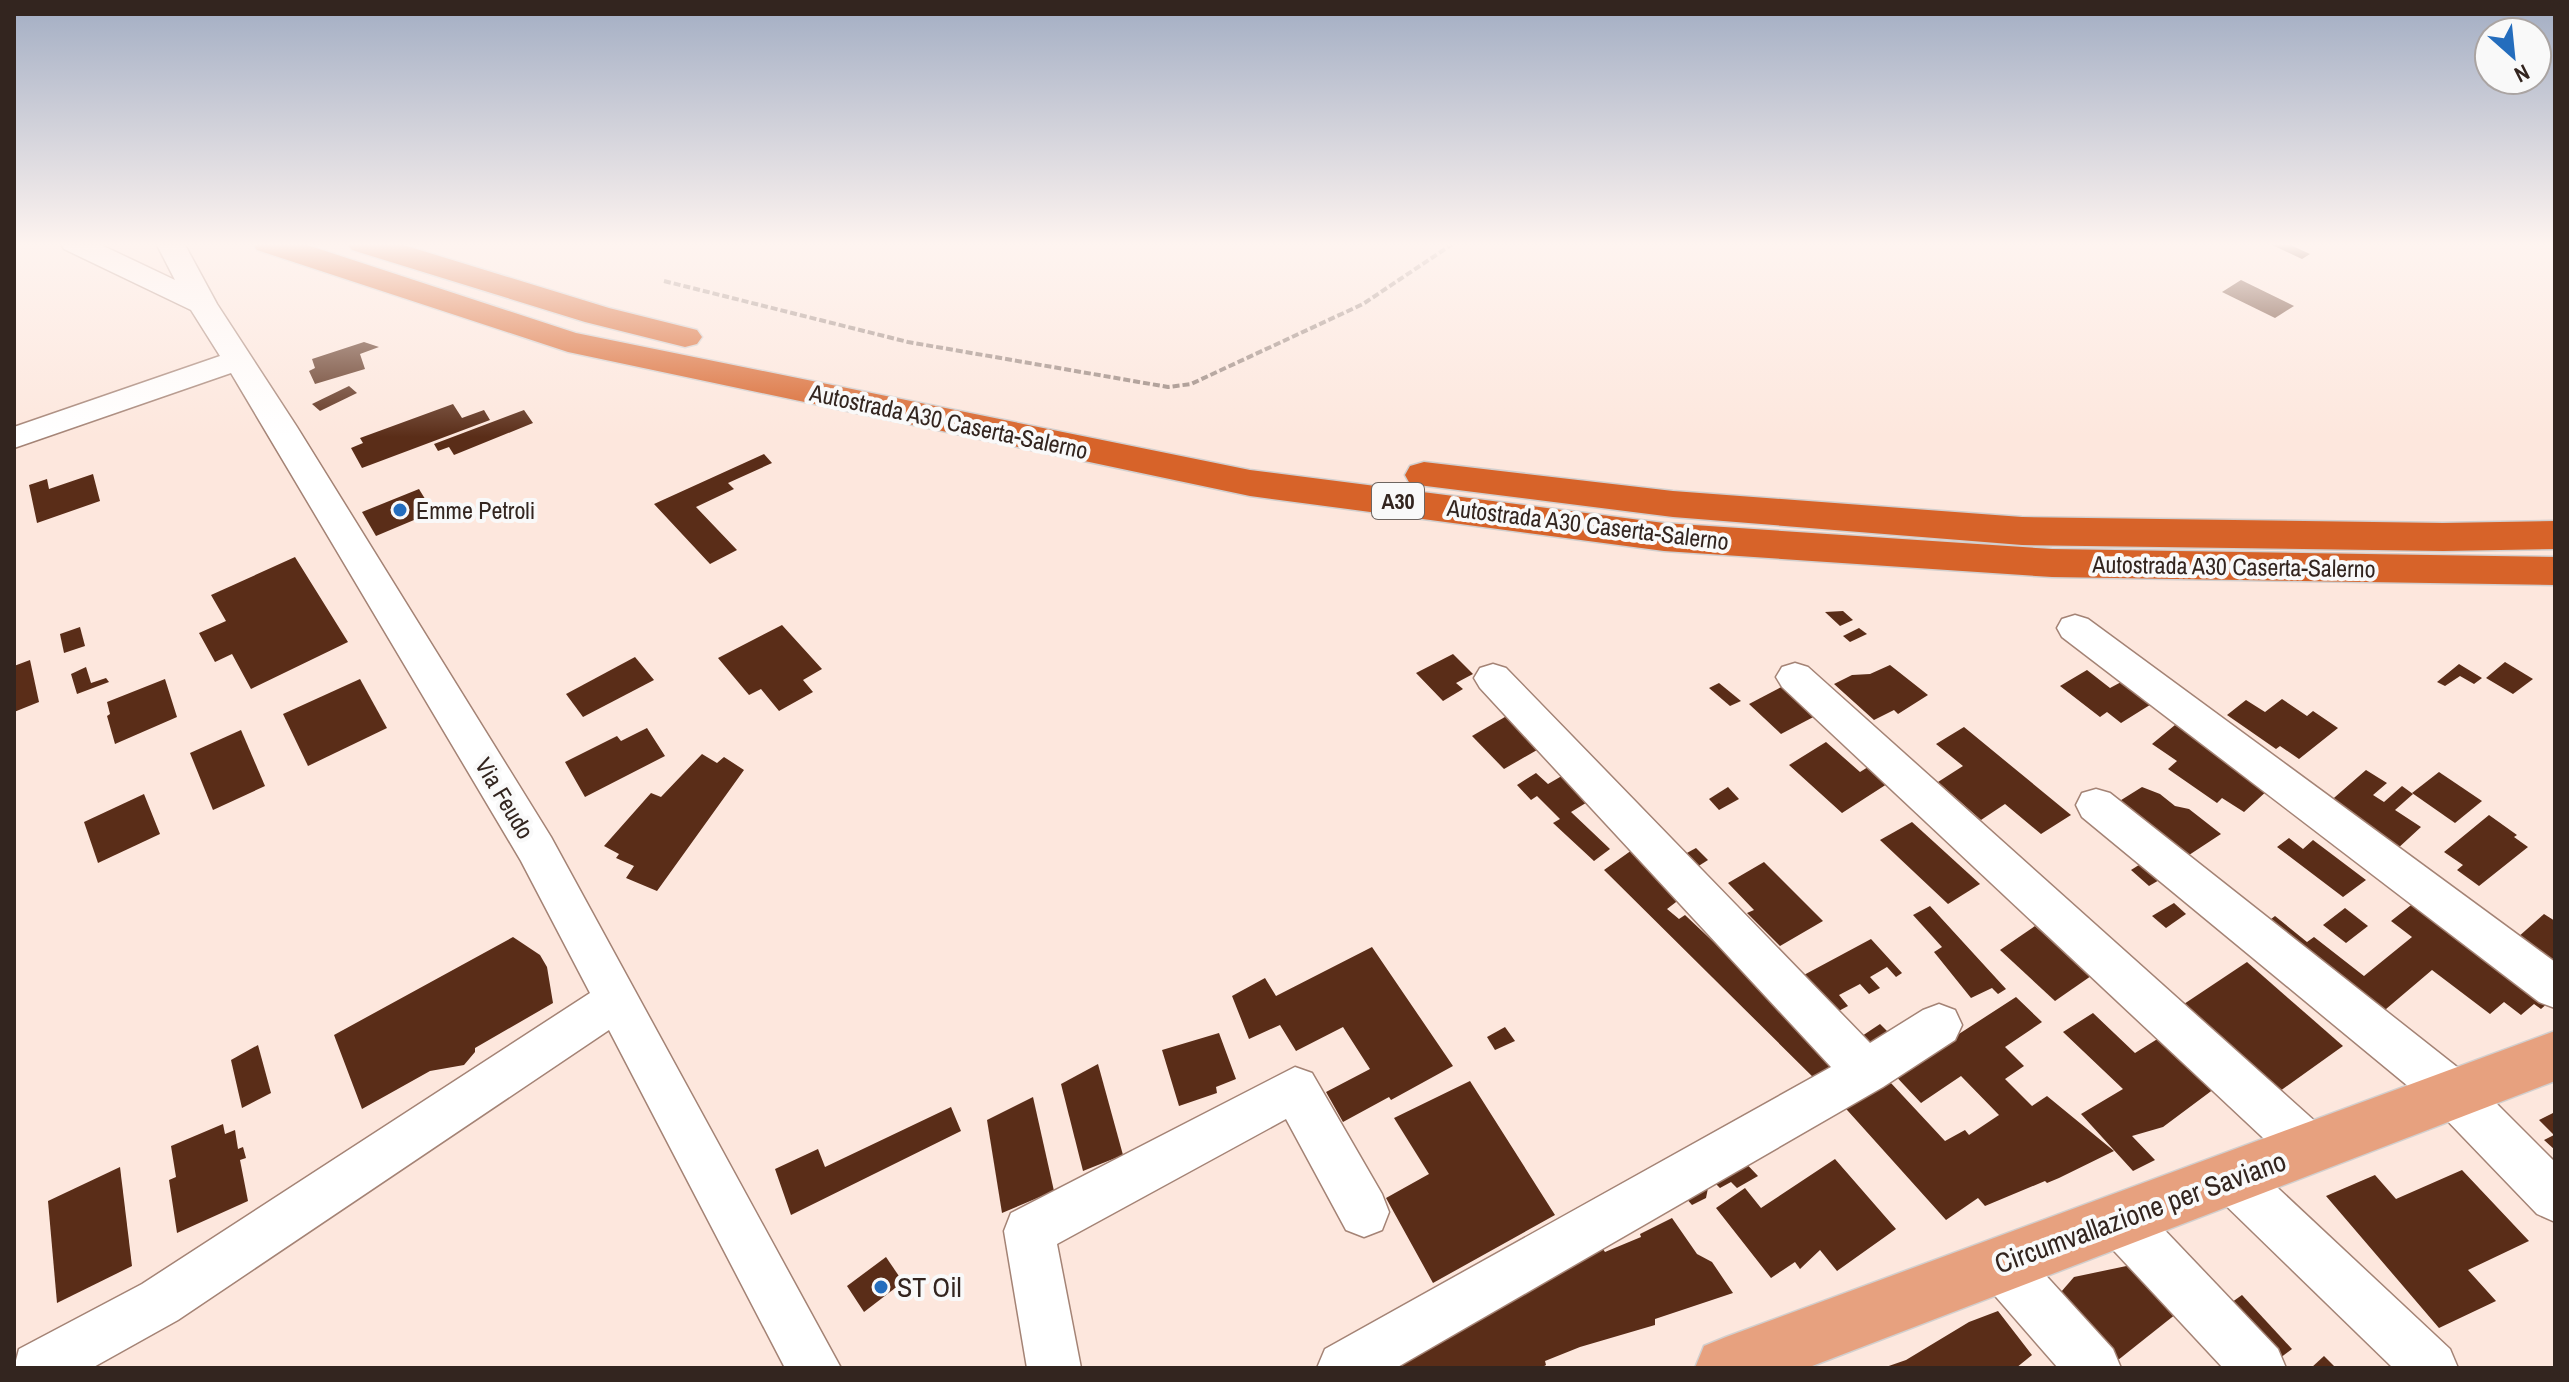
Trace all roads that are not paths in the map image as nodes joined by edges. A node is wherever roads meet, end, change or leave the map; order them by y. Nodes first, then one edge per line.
1 (204, 307) edge
2 (463, 307) edge
3 (573, 307) edge
4 (237, 360) junction
5 (14, 438) edge
6 (2555, 535) edge
7 (2555, 571) edge
8 (2075, 628) dead end
9 (1795, 677) dead end
10 (1493, 678) dead end
11 (2096, 805) dead end
12 (2555, 988) edge
13 (618, 999) junction
14 (1939, 1025) dead end
15 (2555, 1056) edge
16 (1866, 1072) junction
17 (2454, 1094) junction
18 (2310, 1149) junction
19 (2233, 1179) junction
20 (2555, 1197) edge
21 (1364, 1212) dead end
22 (2120, 1220) junction
23 (2001, 1264) junction
24 (38, 1368) edge
25 (814, 1368) edge
26 (1054, 1368) edge
27 (1344, 1368) edge
28 (1726, 1368) edge
29 (2094, 1368) edge
30 (2259, 1368) edge
31 (2431, 1368) edge

1 - 4 street, Via Feudo
2 - 7 highway, Autostrada A30 Caserta-Salerno / A30
3 - 6 highway, Autostrada A30 Caserta-Salerno / A30
4 - 5 street
4 - 13 street, Via Feudo
8 - 12 street
9 - 18 street
10 - 16 street
11 - 17 street
13 - 24 street
13 - 25 street, Via Feudo
14 - 16 street
15 - 17 main road, Circumvallazione per Saviano
16 - 27 street
17 - 18 main road, Circumvallazione per Saviano
17 - 20 street
18 - 19 main road, Circumvallazione per Saviano
19 - 22 main road, Circumvallazione per Saviano
19 - 31 street
21 - 26 street
22 - 23 main road, Circumvallazione per Saviano
22 - 30 street
23 - 28 main road, Circumvallazione per Saviano
23 - 29 street

